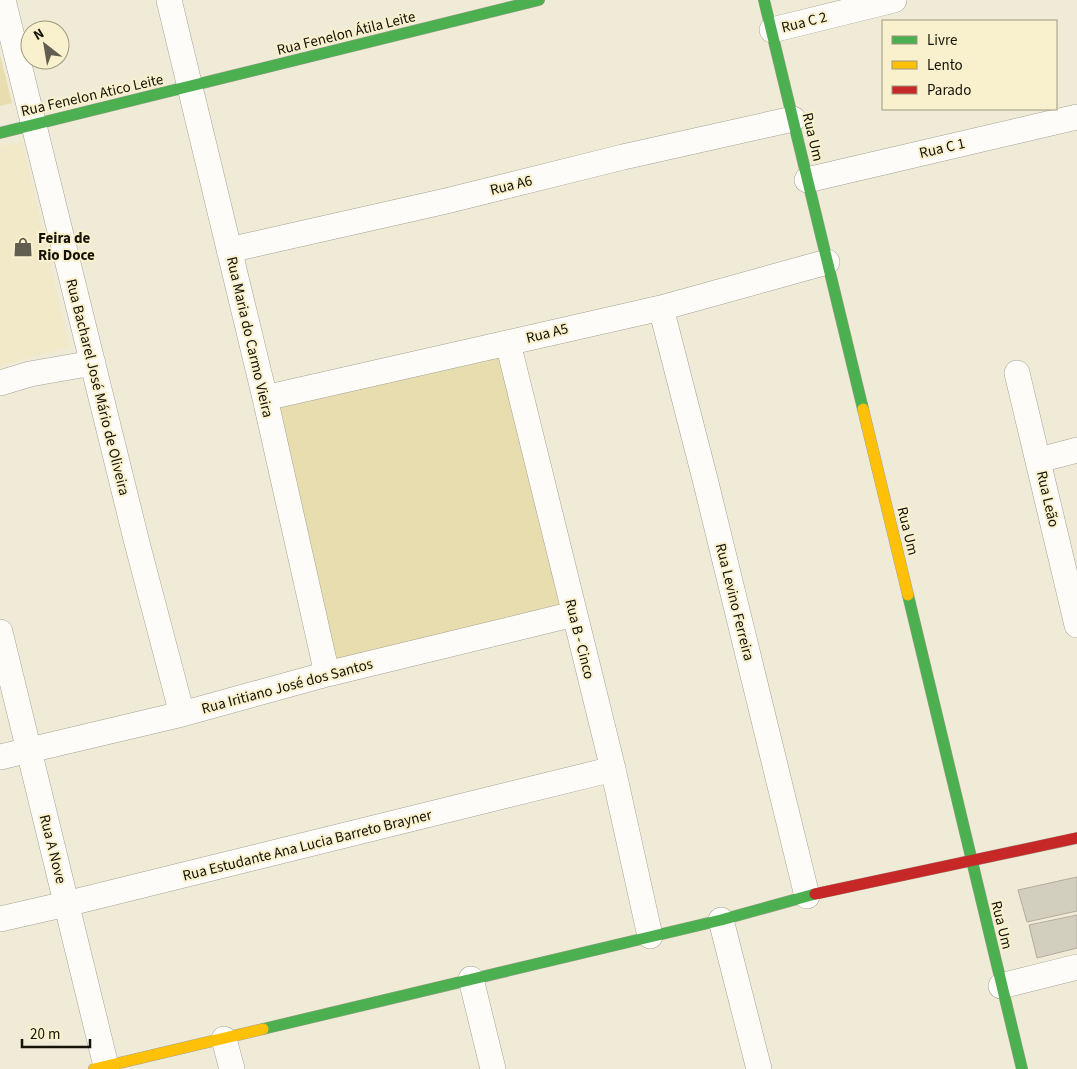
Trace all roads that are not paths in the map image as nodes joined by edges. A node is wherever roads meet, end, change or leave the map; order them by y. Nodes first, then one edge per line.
1 (3, 0) edge
2 (169, 0) edge
3 (539, 0) edge
4 (764, 0) edge
5 (894, 0) edge
6 (772, 30) junction
7 (190, 87) junction
8 (1077, 116) edge
9 (793, 118) junction
10 (33, 124) junction
11 (0, 133) edge
12 (807, 180) junction
13 (230, 250) junction
14 (827, 262) junction
15 (661, 308) junction
16 (508, 343) junction
17 (93, 363) junction
18 (1017, 373) dead end
19 (0, 383) edge
20 (265, 398) junction
21 (1077, 450) edge
22 (1039, 460) junction
23 (574, 614) junction
24 (1077, 625) edge
25 (0, 632) edge
26 (327, 674) junction
27 (182, 714) junction
28 (28, 751) junction
29 (0, 757) edge
30 (613, 768) junction
31 (1077, 838) edge
32 (972, 861) junction
33 (806, 896) junction
34 (66, 904) junction
35 (0, 919) edge
36 (721, 920) junction
37 (650, 936) junction
38 (1077, 967) edge
39 (471, 979) junction
40 (1001, 986) junction
41 (224, 1039) junction
42 (100, 1067) edge
43 (232, 1069) edge
44 (493, 1069) edge
45 (759, 1069) edge
46 (1022, 1069) edge

1 - 10 street, Rua Bacharel José Mário de Oliveira
2 - 7 street, Rua Maria do Carmo Vieira
3 - 7 street, Rua Fenelon Átila Leite
4 - 6 street, Rua Um
5 - 6 street, Rua C 2
6 - 9 street, Rua Um
7 - 10 street, Rua Fenelon Atico Leite
7 - 13 street, Rua Maria do Carmo Vieira
8 - 12 street, Rua C 1
9 - 12 street, Rua Um
9 - 13 street, Rua A6
10 - 11 street, Rua Fenelon Atico Leite
10 - 17 street, Rua Bacharel José Mário de Oliveira
12 - 14 street, Rua Um
13 - 20 street, Rua Maria do Carmo Vieira
14 - 15 street, Rua A5
14 - 32 street, Rua Um
15 - 16 street, Rua A5
15 - 33 street, Rua Levino Ferreira
16 - 20 street, Rua A5
16 - 23 street, Rua B - Cinco
17 - 19 street
17 - 27 street, Rua Bacharel José Mário de Oliveira
18 - 22 street, Rua Leão
20 - 26 street, Rua Maria do Carmo Vieira
21 - 22 street
22 - 24 street, Rua Leão
23 - 26 street, Rua Iritiano José dos Santos
23 - 30 street, Rua B - Cinco
25 - 28 street, Rua A Nove
26 - 27 street, Rua Iritiano José dos Santos
27 - 28 street, Rua Iritiano José dos Santos
28 - 29 street, Rua Iritiano José dos Santos
28 - 34 street, Rua A Nove
30 - 34 street, Rua Estudante Ana Lucia Barreto Brayner
30 - 37 street, Rua B - Cinco
31 - 32 street
32 - 33 street
32 - 40 street, Rua Um
33 - 36 street
34 - 35 street, Rua Estudante Ana Lucia Barreto Brayner
34 - 42 street, Rua A Nove
36 - 37 street
36 - 45 street
37 - 39 street
38 - 40 street
39 - 41 street
39 - 44 street
40 - 46 street, Rua Um
41 - 42 street
41 - 43 street

